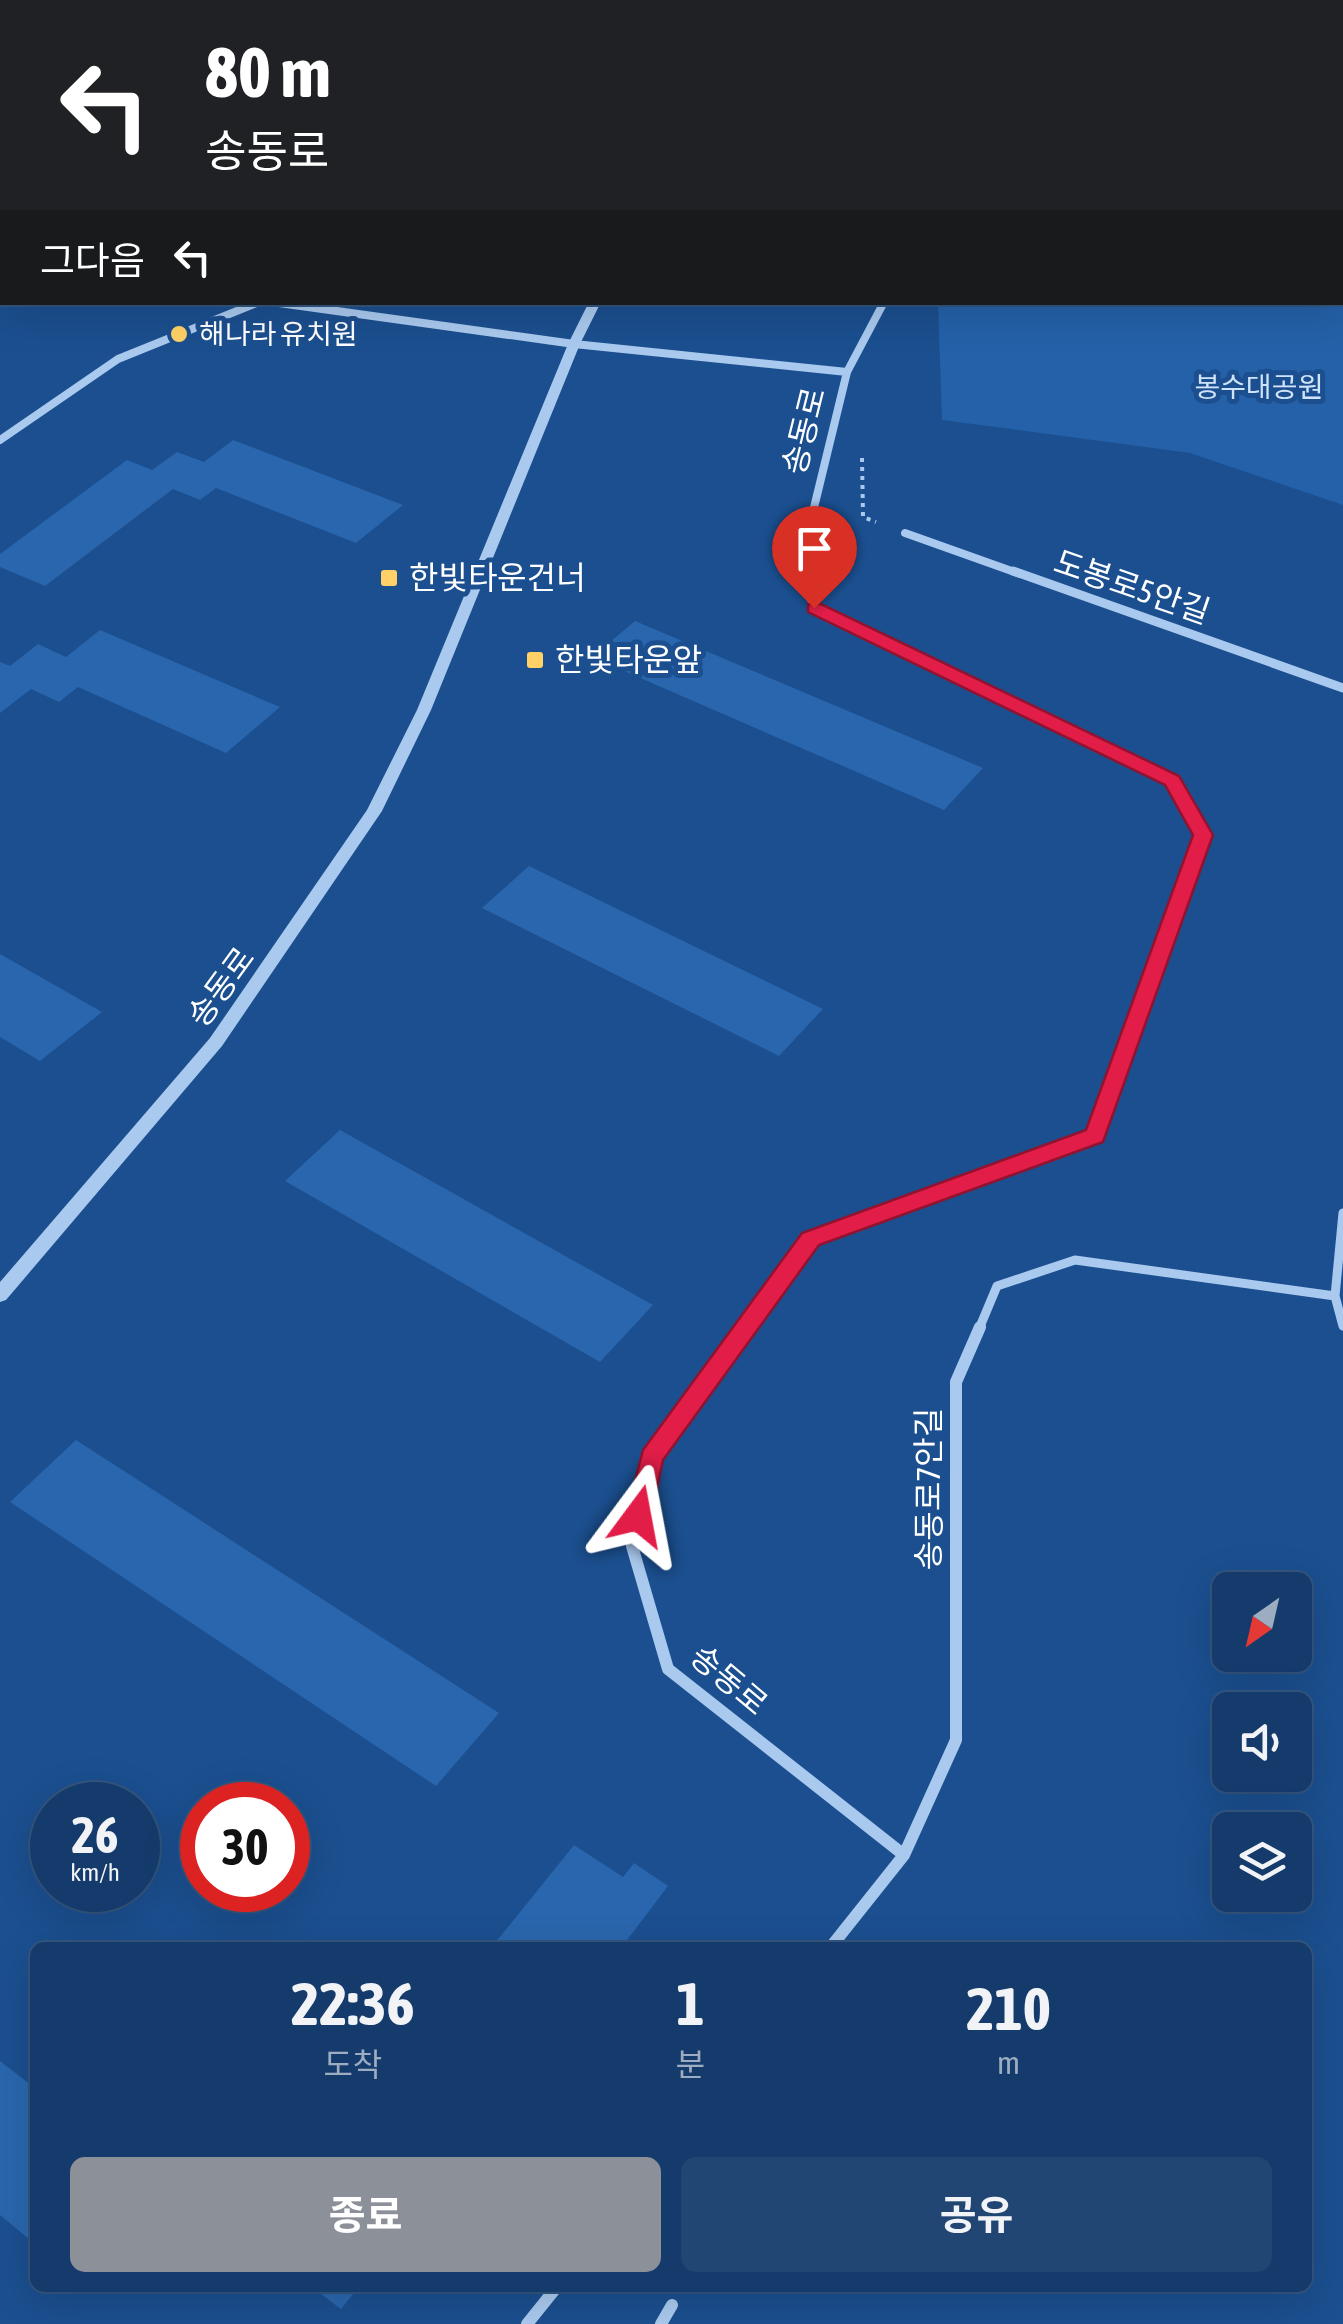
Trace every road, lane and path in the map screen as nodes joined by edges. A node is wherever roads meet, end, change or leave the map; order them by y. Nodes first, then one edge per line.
1 (251, 305) edge
2 (297, 305) edge
3 (359, 305) edge
4 (594, 305) edge
5 (882, 305) edge
6 (354, 312) junction
7 (574, 344) junction
8 (847, 372) junction
9 (862, 439) dead end
10 (0, 440) edge
11 (905, 533) joint
12 (1343, 688) edge
13 (1343, 1214) edge
14 (0, 1295) edge
15 (1335, 1296) junction
16 (1343, 1326) edge
17 (904, 1855) junction
18 (835, 1942) edge
19 (553, 2292) edge
20 (672, 2305) dead end
21 (526, 2324) edge
22 (661, 2324) edge

1 - 10 street
2 - 6 street, 송동로
3 - 6 street
4 - 7 street, 송동로
5 - 8 street, 송동로
6 - 7 street, 송동로
7 - 8 street, 송동로
7 - 14 street, 송동로
8 - 17 street, 송동로
9 - 11 path
11 - 12 street, 도봉로5안길
13 - 15 street
15 - 16 street
15 - 17 street, 송동로7안길
17 - 18 street, 송동로7안길
19 - 21 street
20 - 22 street

